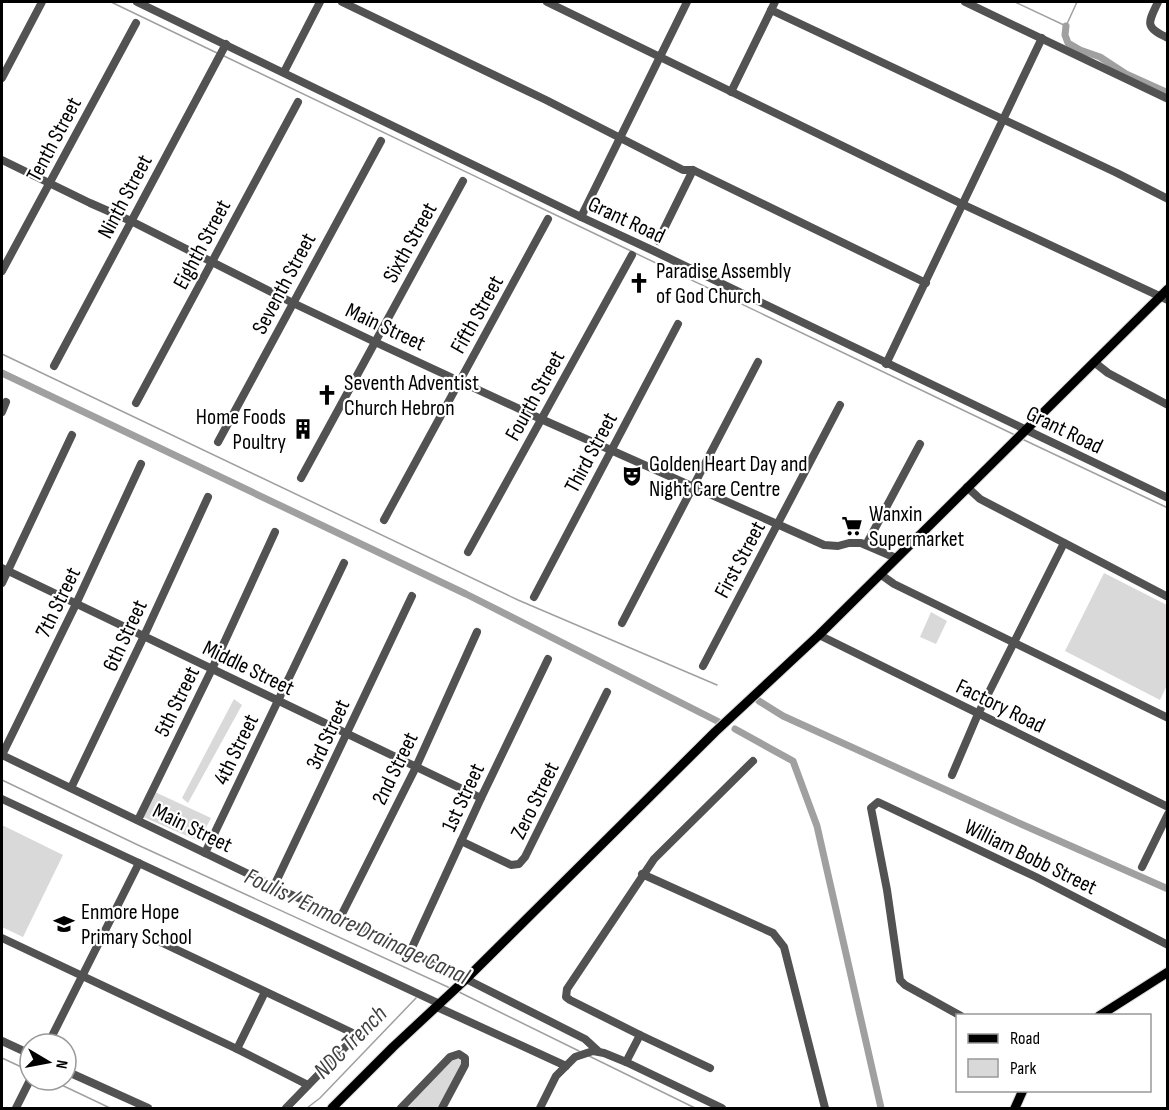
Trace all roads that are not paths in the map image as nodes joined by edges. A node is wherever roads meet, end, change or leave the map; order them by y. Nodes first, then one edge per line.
1 (42, 2) edge
2 (136, 2) edge
3 (320, 2) edge
4 (342, 2) edge
5 (547, 2) edge
6 (687, 2) edge
7 (775, 2) edge
8 (966, 2) edge
9 (1158, 2) edge
10 (771, 10) junction
11 (136, 23) dead end
12 (1042, 38) junction
13 (1167, 38) edge
14 (225, 44) junction
15 (660, 56) junction
16 (284, 72) junction
17 (2, 78) edge
18 (731, 92) junction
19 (1167, 99) edge
20 (297, 102) dead end
21 (1002, 120) junction
22 (620, 137) junction
23 (381, 141) dead end
24 (2, 160) edge
25 (693, 170) junction
26 (463, 181) dead end
27 (49, 184) junction
28 (1167, 199) edge
29 (962, 204) junction
30 (581, 217) junction
31 (548, 219) dead end
32 (131, 221) junction
33 (658, 241) dead end
34 (632, 255) dead end
35 (212, 261) junction
36 (2, 271) edge
37 (926, 283) junction
38 (1167, 289) edge
39 (1164, 298) edge
40 (293, 303) junction
41 (678, 324) dead end
42 (375, 342) junction
43 (758, 362) dead end
44 (1094, 362) junction
45 (886, 364) junction
46 (54, 366) dead end
47 (460, 381) junction
48 (6, 402) dead end
49 (136, 403) dead end
50 (840, 405) dead end
51 (1167, 405) edge
52 (2, 412) edge
53 (541, 419) junction
54 (1025, 430) junction
55 (72, 435) dead end
56 (218, 442) dead end
57 (920, 444) dead end
58 (612, 450) junction
59 (141, 464) dead end
60 (300, 478) dead end
61 (693, 487) junction
62 (969, 489) junction
63 (208, 498) dead end
64 (1167, 498) edge
65 (384, 520) dead end
66 (777, 525) junction
67 (274, 532) dead end
68 (1064, 543) junction
69 (866, 545) junction
70 (468, 552) dead end
71 (896, 558) junction
72 (344, 563) dead end
73 (5, 570) edge
74 (886, 577) junction
75 (2, 584) edge
76 (412, 596) dead end
77 (534, 597) dead end
78 (1167, 597) edge
79 (76, 604) junction
80 (622, 623) dead end
81 (477, 632) dead end
82 (819, 635) junction
83 (144, 636) junction
84 (1014, 642) junction
85 (548, 659) dead end
86 (703, 666) dead end
87 (212, 669) junction
88 (608, 692) dead end
89 (278, 701) junction
90 (978, 714) junction
91 (1166, 715) edge
92 (347, 734) junction
93 (2, 754) edge
94 (753, 761) dead end
95 (416, 767) junction
96 (952, 775) dead end
97 (71, 788) junction
98 (481, 798) junction
99 (2, 799) edge
100 (1167, 807) edge
101 (1167, 814) edge
102 (138, 820) junction
103 (461, 840) junction
104 (205, 853) junction
105 (139, 863) junction
106 (1142, 867) dead end
107 (642, 874) junction
108 (274, 886) junction
109 (340, 918) junction
110 (2, 938) edge
111 (152, 938) dead end
112 (1167, 945) edge
113 (410, 952) junction
114 (1167, 972) edge
115 (82, 976) junction
116 (462, 982) junction
117 (265, 992) junction
118 (439, 1006) junction
119 (957, 1014) edge
120 (1102, 1014) edge
121 (54, 1032) edge
122 (640, 1035) junction
123 (2, 1041) edge
124 (18, 1048) edge
125 (237, 1049) junction
126 (596, 1051) junction
127 (626, 1062) junction
128 (566, 1066) junction
129 (710, 1068) dead end
130 (78, 1076) edge
131 (308, 1085) junction
132 (24, 1092) edge
133 (1022, 1092) edge
134 (16, 1108) edge
135 (148, 1108) edge
136 (286, 1108) edge
137 (332, 1108) edge
138 (401, 1108) edge
139 (442, 1108) edge
140 (540, 1108) edge
141 (722, 1108) edge
142 (825, 1108) edge
143 (1015, 1108) edge

1 - 17 street
2 - 14 street, Grant Road
3 - 16 street
4 - 22 street
5 - 15 street
6 - 15 street
7 - 10 street
8 - 12 street
9 - 13 street
10 - 18 street
10 - 21 street
11 - 27 street, Tenth Street
12 - 19 street
12 - 21 street
14 - 16 street, Grant Road
14 - 32 street, Ninth Street
15 - 18 street
15 - 22 street
16 - 30 street, Grant Road
18 - 29 street
20 - 35 street, Eighth Street
21 - 28 street
21 - 29 street
22 - 25 street
22 - 30 street
23 - 40 street, Seventh Street
24 - 27 street, Main Street
25 - 33 street
25 - 37 street
26 - 42 street, Sixth Street
27 - 32 street, Main Street
27 - 36 street, Tenth Street
29 - 37 street
29 - 39 street
30 - 45 street, Grant Road
31 - 47 street, Fifth Street
32 - 35 street, Main Street
32 - 46 street, Ninth Street
34 - 53 street, Fourth Street
35 - 40 street, Main Street
35 - 49 street, Eighth Street
37 - 45 street
38 - 39 main road
39 - 44 main road
40 - 42 street, Main Street
40 - 56 street, Seventh Street
41 - 58 street, Third Street
42 - 47 street, Main Street
42 - 60 street, Sixth Street
43 - 61 street
44 - 51 street
44 - 54 main road
45 - 54 street, Grant Road
47 - 53 street, Main Street
47 - 65 street, Fifth Street
48 - 52 street
50 - 66 street, First Street
53 - 58 street, Main Street
53 - 70 street, Fourth Street
54 - 62 main road
54 - 64 street, Grant Road
55 - 73 street
57 - 69 street
58 - 61 street, Main Street
58 - 77 street, Third Street
59 - 79 street, 7th Street
61 - 66 street, Main Street
61 - 80 street
62 - 68 street
62 - 71 main road
63 - 83 street, 6th Street
66 - 69 street, Main Street
66 - 86 street, First Street
67 - 87 street, 5th Street
68 - 78 street
68 - 84 street
69 - 71 street
71 - 74 main road
72 - 89 street, 4th Street
73 - 75 street
73 - 79 street, Middle Street
74 - 82 main road
74 - 84 street
76 - 92 street, 3rd Street
79 - 83 street, Middle Street
79 - 93 street, 7th Street
81 - 95 street, 2nd Street
82 - 90 street, Factory Road
82 - 116 main road
83 - 87 street, Middle Street
83 - 97 street, 6th Street
84 - 90 street
84 - 91 street
85 - 98 street, 1st Street
87 - 89 street, Middle Street
87 - 102 street, 5th Street
88 - 103 street, Zero Street
89 - 92 street, Middle Street
89 - 104 street, 4th Street
90 - 96 street
90 - 100 street, Factory Road
92 - 95 street, Middle Street
92 - 108 street, 3rd Street
93 - 97 street, Main Street
94 - 107 street
95 - 98 street, Middle Street
95 - 109 street, 2nd Street
97 - 102 street, Main Street
98 - 103 street, 1st Street
99 - 105 street
101 - 106 street
102 - 104 street, Main Street
103 - 113 street, 1st Street
104 - 108 street, Main Street
105 - 115 street
105 - 118 street
107 - 122 street
107 - 142 street
108 - 109 street, Main Street
109 - 113 street, Main Street
110 - 115 street
111 - 117 street
112 - 119 street, William Bobb Street
113 - 116 street, Main Street
114 - 120 main road
115 - 121 street
115 - 125 street
116 - 118 main road
116 - 126 street, Main Street
117 - 125 street
117 - 131 street
118 - 128 street
118 - 137 main road
122 - 127 street
122 - 129 street
123 - 124 street
125 - 131 street
126 - 127 street, Main Street
126 - 128 street
127 - 141 street, Main Street
128 - 140 street
130 - 135 street
131 - 136 street
132 - 134 street
133 - 143 main road
138 - 139 street

